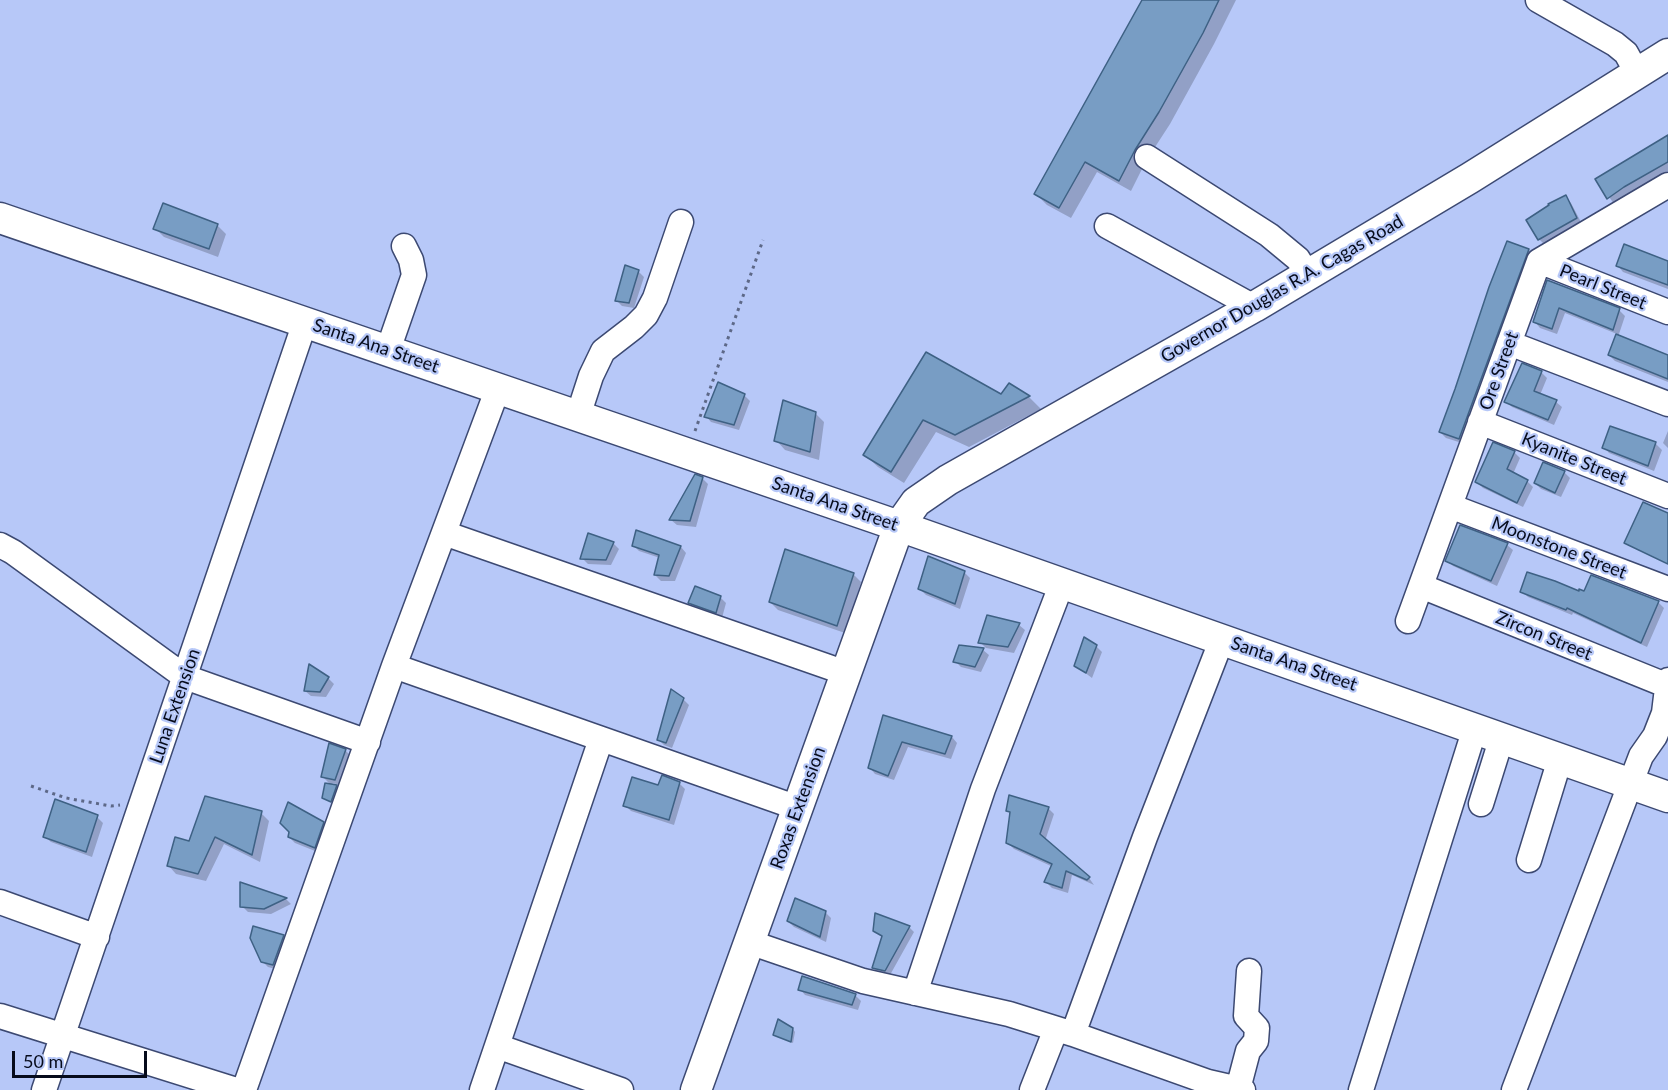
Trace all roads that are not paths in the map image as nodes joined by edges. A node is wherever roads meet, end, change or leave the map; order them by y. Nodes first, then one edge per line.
1 (1538, 0) edge
2 (1668, 54) edge
3 (1637, 74) junction
4 (1147, 157) dead end
5 (1668, 185) edge
6 (0, 218) edge
7 (681, 222) dead end
8 (1107, 226) dead end
9 (404, 246) dead end
10 (1539, 261) junction
11 (1308, 275) junction
12 (1254, 307) junction
13 (1668, 312) edge
14 (305, 322) junction
15 (1509, 342) junction
16 (388, 350) junction
17 (498, 388) junction
18 (1668, 404) edge
19 (578, 416) junction
20 (1480, 422) junction
21 (1668, 496) edge
22 (1450, 506) junction
23 (899, 526) junction
24 (444, 533) junction
25 (0, 545) edge
26 (1062, 583) junction
27 (1421, 586) junction
28 (1668, 590) edge
29 (1408, 621) dead end
30 (1222, 639) junction
31 (394, 666) junction
32 (846, 673) junction
33 (184, 677) junction
34 (1667, 684) edge
35 (1489, 733) junction
36 (601, 739) junction
37 (368, 742) junction
38 (1560, 759) junction
39 (1632, 784) junction
40 (1668, 797) edge
41 (1481, 804) dead end
42 (798, 808) junction
43 (1529, 860) dead end
44 (0, 902) edge
45 (97, 937) junction
46 (749, 942) junction
47 (1249, 971) dead end
48 (915, 993) junction
49 (0, 1016) edge
50 (1065, 1031) junction
51 (62, 1037) junction
52 (497, 1046) junction
53 (1207, 1086) edge
54 (1240, 1089) edge
55 (44, 1090) edge
56 (236, 1090) edge
57 (244, 1090) edge
58 (482, 1090) edge
59 (621, 1090) edge
60 (696, 1090) edge
61 (1032, 1090) edge
62 (1361, 1090) edge
63 (1514, 1090) edge

1 - 3 street
2 - 3 main road, Governor Douglas R.A. Cagas Road
3 - 11 main road, Governor Douglas R.A. Cagas Road
4 - 11 street
5 - 10 street
6 - 14 main road, Santa Ana Street
7 - 19 street
8 - 12 street
9 - 16 street
10 - 13 street, Pearl Street
10 - 15 street, Ore Street
11 - 12 main road, Governor Douglas R.A. Cagas Road
12 - 23 main road, Governor Douglas R.A. Cagas Road
14 - 16 main road, Santa Ana Street
14 - 33 street, Luna Extension
15 - 18 street
15 - 20 street, Ore Street
16 - 17 main road, Santa Ana Street
17 - 19 main road, Santa Ana Street
17 - 24 street
19 - 23 main road, Santa Ana Street
20 - 21 street, Kyanite Street
20 - 22 street, Ore Street
22 - 27 street, Ore Street
22 - 28 street, Moonstone Street
23 - 26 main road, Santa Ana Street
23 - 32 main road, Roxas Extension
24 - 31 street
24 - 32 street
25 - 33 street
26 - 30 main road, Santa Ana Street
26 - 48 street
27 - 29 street, Ore Street
27 - 34 street, Zircon Street
30 - 35 main road, Santa Ana Street
30 - 50 street
31 - 36 street
31 - 37 street
32 - 42 main road, Roxas Extension
33 - 37 street
33 - 45 street, Luna Extension
34 - 39 street
35 - 38 main road, Santa Ana Street
35 - 41 street
35 - 62 street
36 - 42 street
36 - 52 street
37 - 57 street
38 - 39 main road, Santa Ana Street
38 - 43 street
39 - 40 main road, Santa Ana Street
39 - 63 street
42 - 46 main road, Roxas Extension
44 - 45 street
45 - 51 street, Luna Extension
46 - 48 street
46 - 60 main road, Roxas Extension
47 - 54 street
48 - 50 street
49 - 51 street
50 - 53 street
50 - 61 street
51 - 55 street, Luna Extension
51 - 56 street
52 - 58 street
52 - 59 street
53 - 54 street

